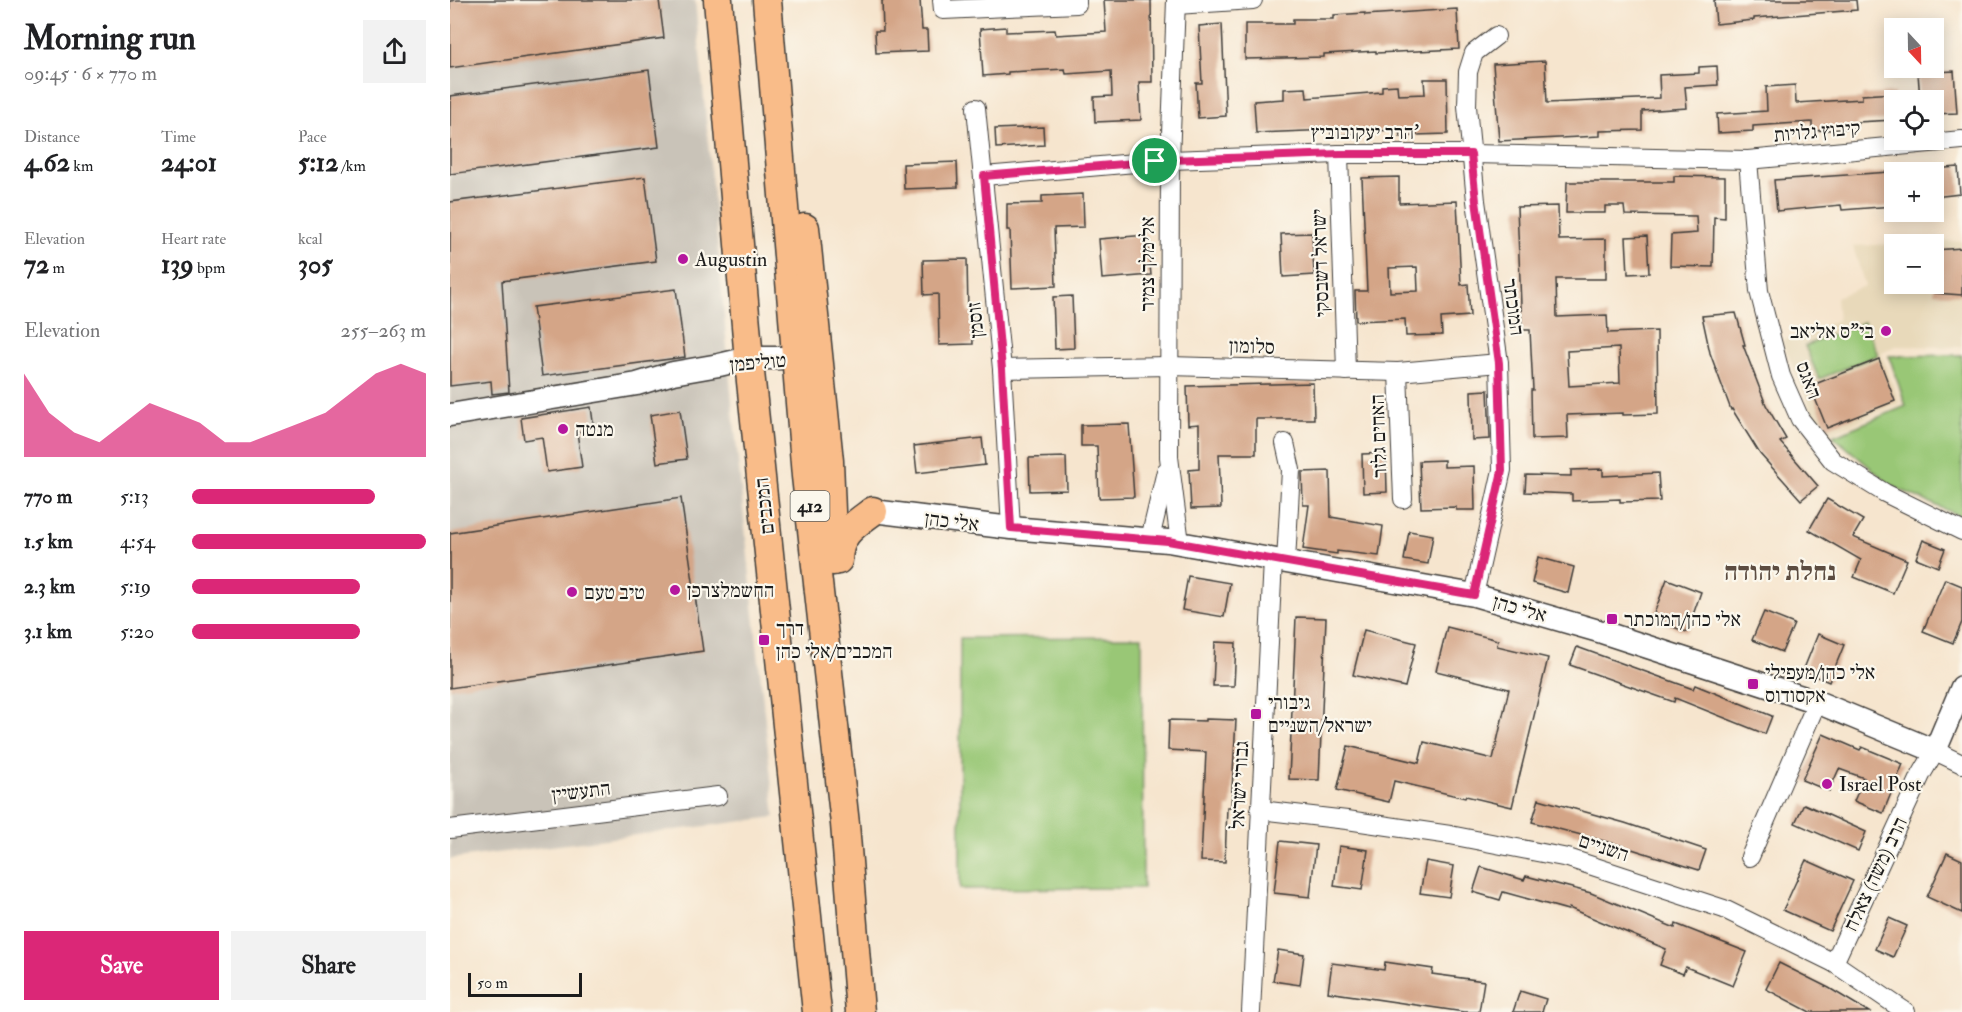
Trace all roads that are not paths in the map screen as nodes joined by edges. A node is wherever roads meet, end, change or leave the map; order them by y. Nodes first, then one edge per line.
1 (718, 0) edge
2 (767, 0) edge
3 (776, 0) edge
4 (942, 0) edge
5 (1077, 0) edge
6 (1253, 0) edge
7 (1176, 2) edge
8 (1496, 36) dead end
9 (976, 108) dead end
10 (1962, 140) edge
11 (1340, 154) junction
12 (1471, 154) junction
13 (1170, 160) junction
14 (1748, 160) junction
15 (984, 176) junction
16 (796, 358) junction
17 (1499, 363) junction
18 (750, 365) junction
19 (1170, 366) junction
20 (1002, 369) junction
21 (1346, 371) junction
22 (1398, 372) junction
23 (450, 415) edge
24 (1285, 443) dead end
25 (1169, 457) junction
26 (829, 461) junction
27 (1403, 499) dead end
28 (873, 512) junction
29 (1011, 528) junction
30 (1962, 531) edge
31 (1150, 539) junction
32 (1180, 543) junction
33 (1280, 561) junction
34 (1474, 595) junction
35 (835, 622) junction
36 (1962, 687) edge
37 (1817, 702) junction
38 (1935, 751) junction
39 (1962, 764) edge
40 (718, 796) dead end
41 (1260, 810) junction
42 (845, 824) junction
43 (450, 829) edge
44 (1750, 857) dead end
45 (1834, 963) junction
46 (817, 1012) edge
47 (860, 1012) edge
48 (1252, 1012) edge
49 (1906, 1012) edge

1 - 18 main road, המכבים / 412
2 - 16 main road, 412
3 - 26 main road, 412
4 - 5 street
6 - 7 street
7 - 13 street, אלימלך צמיר
8 - 12 street, המוכתר
9 - 15 street, זוסמן
10 - 14 street, קיבוץ גלויות
11 - 12 street, הרב יעקובוביץ'
11 - 13 street, הרב יעקובוביץ'
11 - 21 street, ישראל דשבסקי
12 - 14 street, הרב יעקובוביץ'
12 - 17 street, המוכתר
13 - 15 street, הרב יעקובוביץ'
13 - 19 street, אלימלך צמיר
14 - 30 street, האגס
15 - 20 street, זוסמן
16 - 18 street, טוליפמן
16 - 42 main road, 412
17 - 22 street, סלומון
17 - 34 street, המוכתר
18 - 23 street, טוליפמן
18 - 46 main road, המכבים / 412
19 - 20 street, סלומון
19 - 21 street, סלומון
19 - 25 street, אלימלך צמיר
20 - 29 street, זוסמן
21 - 22 street, סלומון
22 - 27 street, האחים גלזר
24 - 33 street, גבורי ישראל
25 - 31 street, אלימלך צמיר
25 - 32 street, אלימלך צמיר
26 - 28 main road
26 - 35 main road, 412
28 - 29 street, אלי כהן
28 - 35 main road
29 - 31 street, אלי כהן
31 - 32 street, אלי כהן
32 - 33 street, אלי כהן
33 - 34 street, אלי כהן
33 - 41 street, גבורי ישראל
34 - 37 street, אלי כהן
35 - 42 main road, 412
36 - 38 street, הרב (משה) צאלח
37 - 38 street, אלי כהן
37 - 44 street
38 - 39 street
38 - 45 street, הרב (משה) צאלח
40 - 43 street, התעשיין
41 - 45 street, השניים
41 - 48 street, גבורי ישראל
42 - 47 main road, 412
45 - 49 street, השניים

